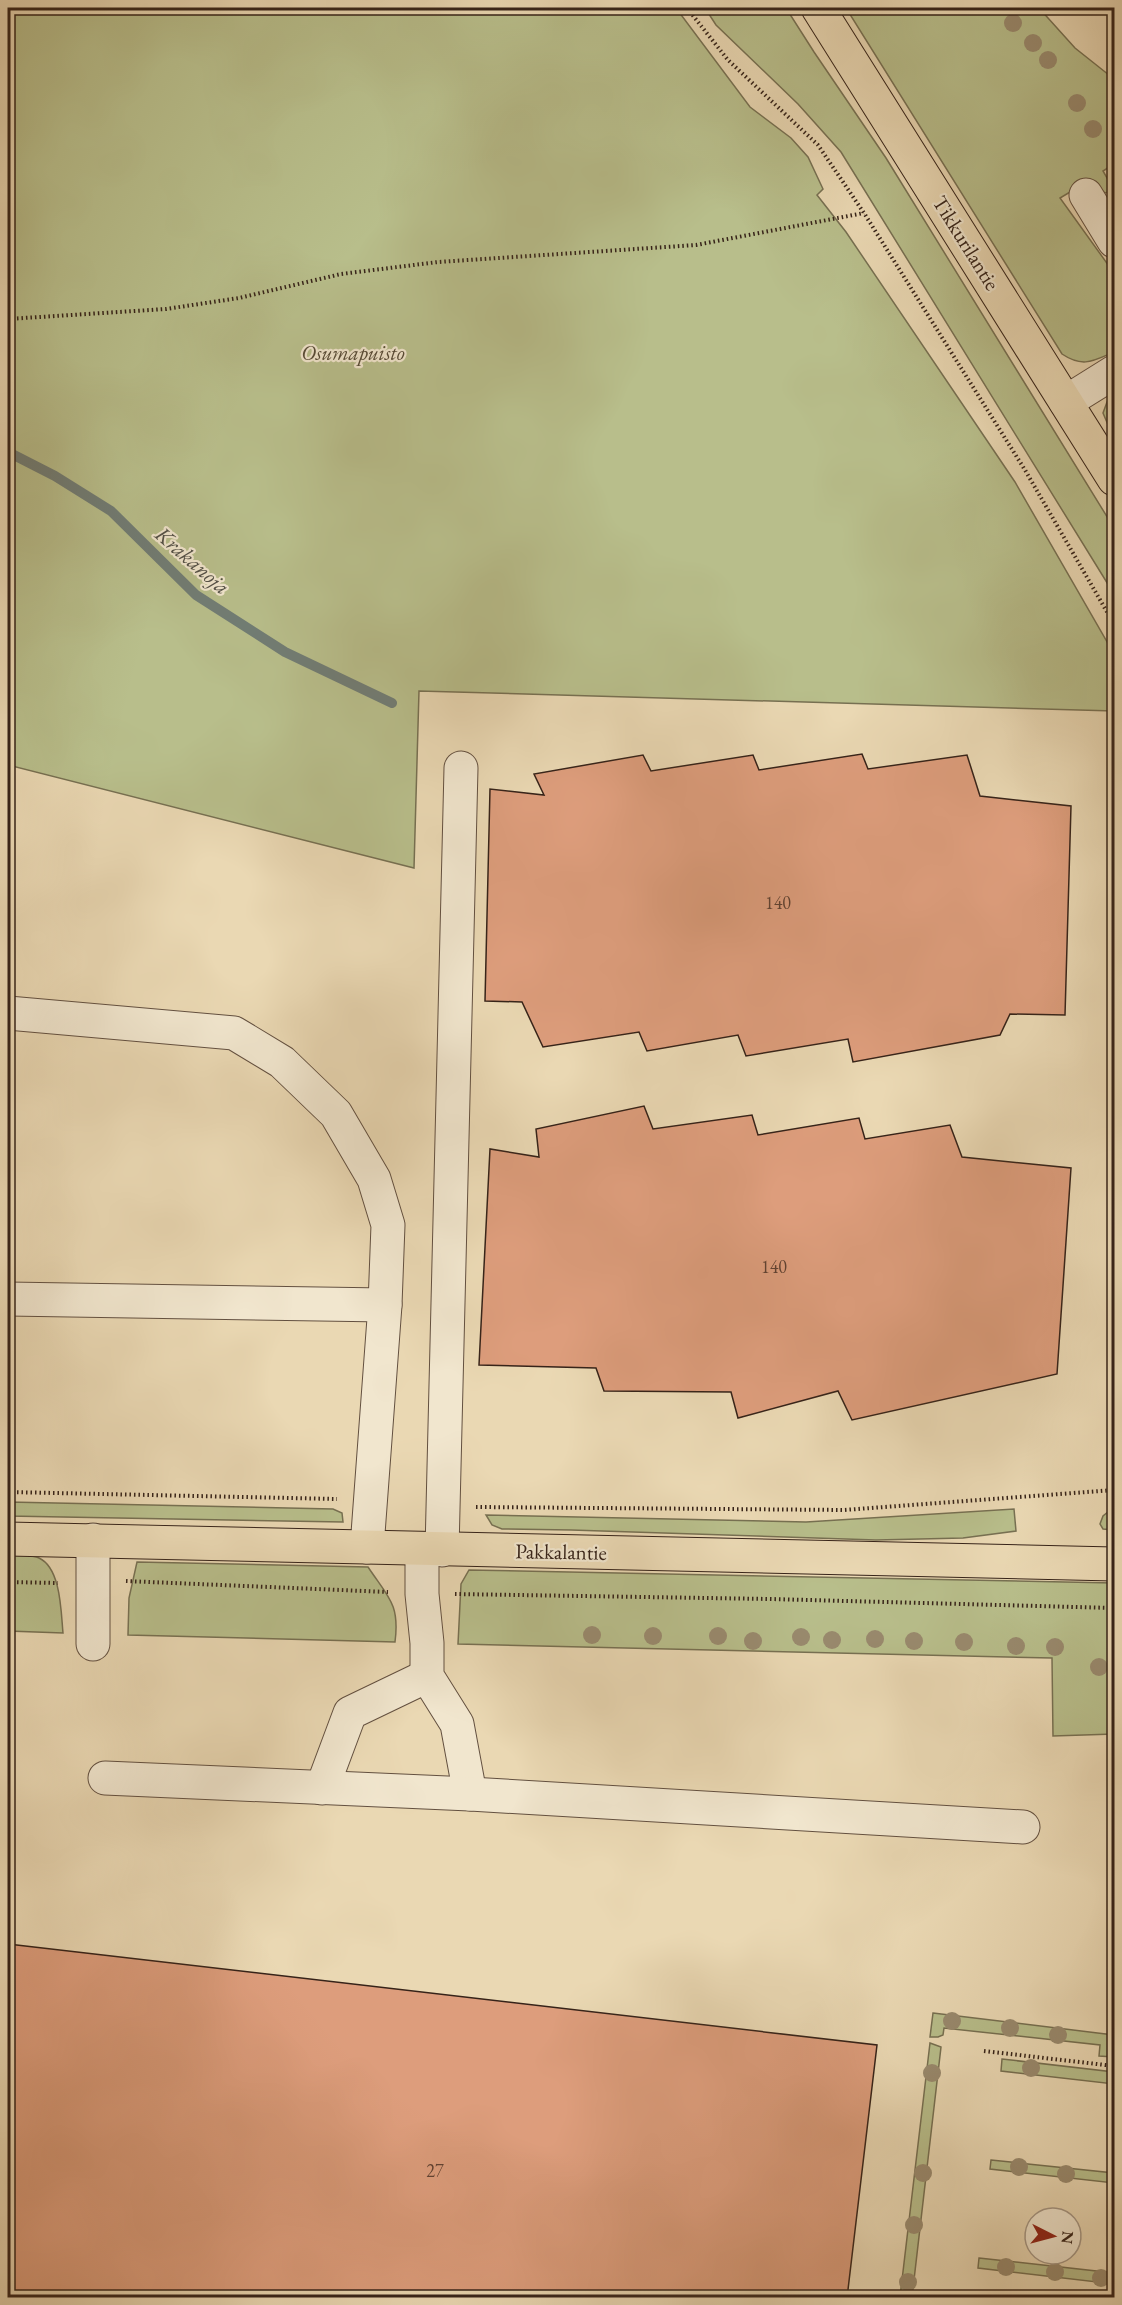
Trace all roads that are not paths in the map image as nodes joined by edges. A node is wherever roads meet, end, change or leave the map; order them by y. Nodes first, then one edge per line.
1 (818, 8) edge
2 (1086, 195) dead end
3 (1114, 241) edge
4 (1114, 372) edge
5 (1066, 402) junction
6 (1114, 479) edge
7 (461, 768) dead end
8 (8, 1013) edge
9 (8, 1299) edge
10 (385, 1305) junction
11 (8, 1539) edge
12 (93, 1540) junction
13 (367, 1547) junction
14 (432, 1549) junction
15 (1114, 1564) edge
16 (93, 1644) dead end
17 (427, 1676) junction
18 (105, 1778) dead end
19 (322, 1788) junction
20 (470, 1794) junction
21 (1023, 1827) dead end

1 - 5 main road, Tikkurilantie
2 - 3 lane
4 - 5 lane
5 - 6 main road, Tikkurilantie
7 - 14 lane
8 - 10 lane
9 - 10 lane
10 - 13 lane
11 - 12 main road, Pakkalantie
12 - 13 main road, Pakkalantie
12 - 16 lane
13 - 14 main road, Pakkalantie
14 - 15 main road, Pakkalantie
14 - 17 lane
17 - 19 lane
17 - 20 lane
18 - 19 lane
19 - 20 lane
20 - 21 lane

